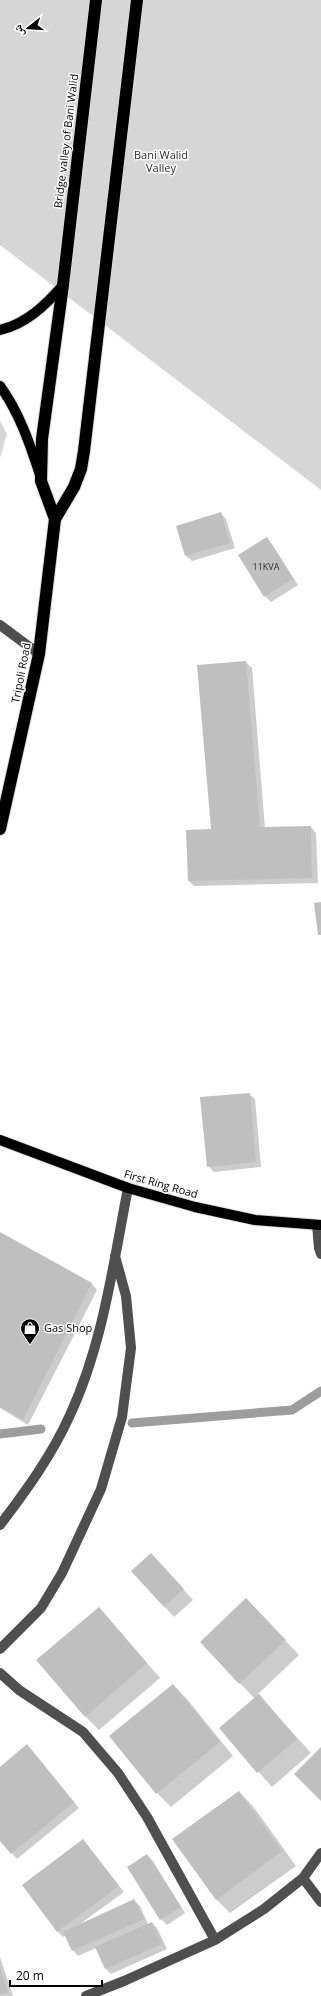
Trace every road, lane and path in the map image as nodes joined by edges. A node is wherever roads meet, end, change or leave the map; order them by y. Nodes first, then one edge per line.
1 (96, 0) edge
2 (136, 0) edge
3 (63, 286) junction
4 (0, 330) edge
5 (0, 386) edge
6 (41, 480) junction
7 (55, 520) junction
8 (0, 625) edge
9 (39, 654) junction
10 (0, 829) edge
11 (0, 1140) edge
12 (128, 1188) junction
13 (319, 1225) edge
14 (321, 1254) edge
15 (115, 1256) junction
16 (0, 1526) edge
17 (0, 1649) edge
18 (0, 1673) edge
19 (321, 1853) edge
20 (303, 1878) junction
21 (321, 1902) edge
22 (215, 1940) junction
23 (86, 1996) edge

1 - 3 highway, Bridge valley of Bani Walid
2 - 7 highway
3 - 4 main road
3 - 6 highway, Bridge valley of Bani Walid
5 - 6 main road
6 - 7 highway
7 - 9 highway, Tripoli Road
8 - 9 street
9 - 10 highway, Tripoli Road
11 - 12 main road, First Ring Road
12 - 13 main road, First Ring Road
12 - 15 street
13 - 14 street
15 - 16 street
15 - 17 street
18 - 22 street
19 - 20 street
20 - 21 street
20 - 22 street
22 - 23 street

